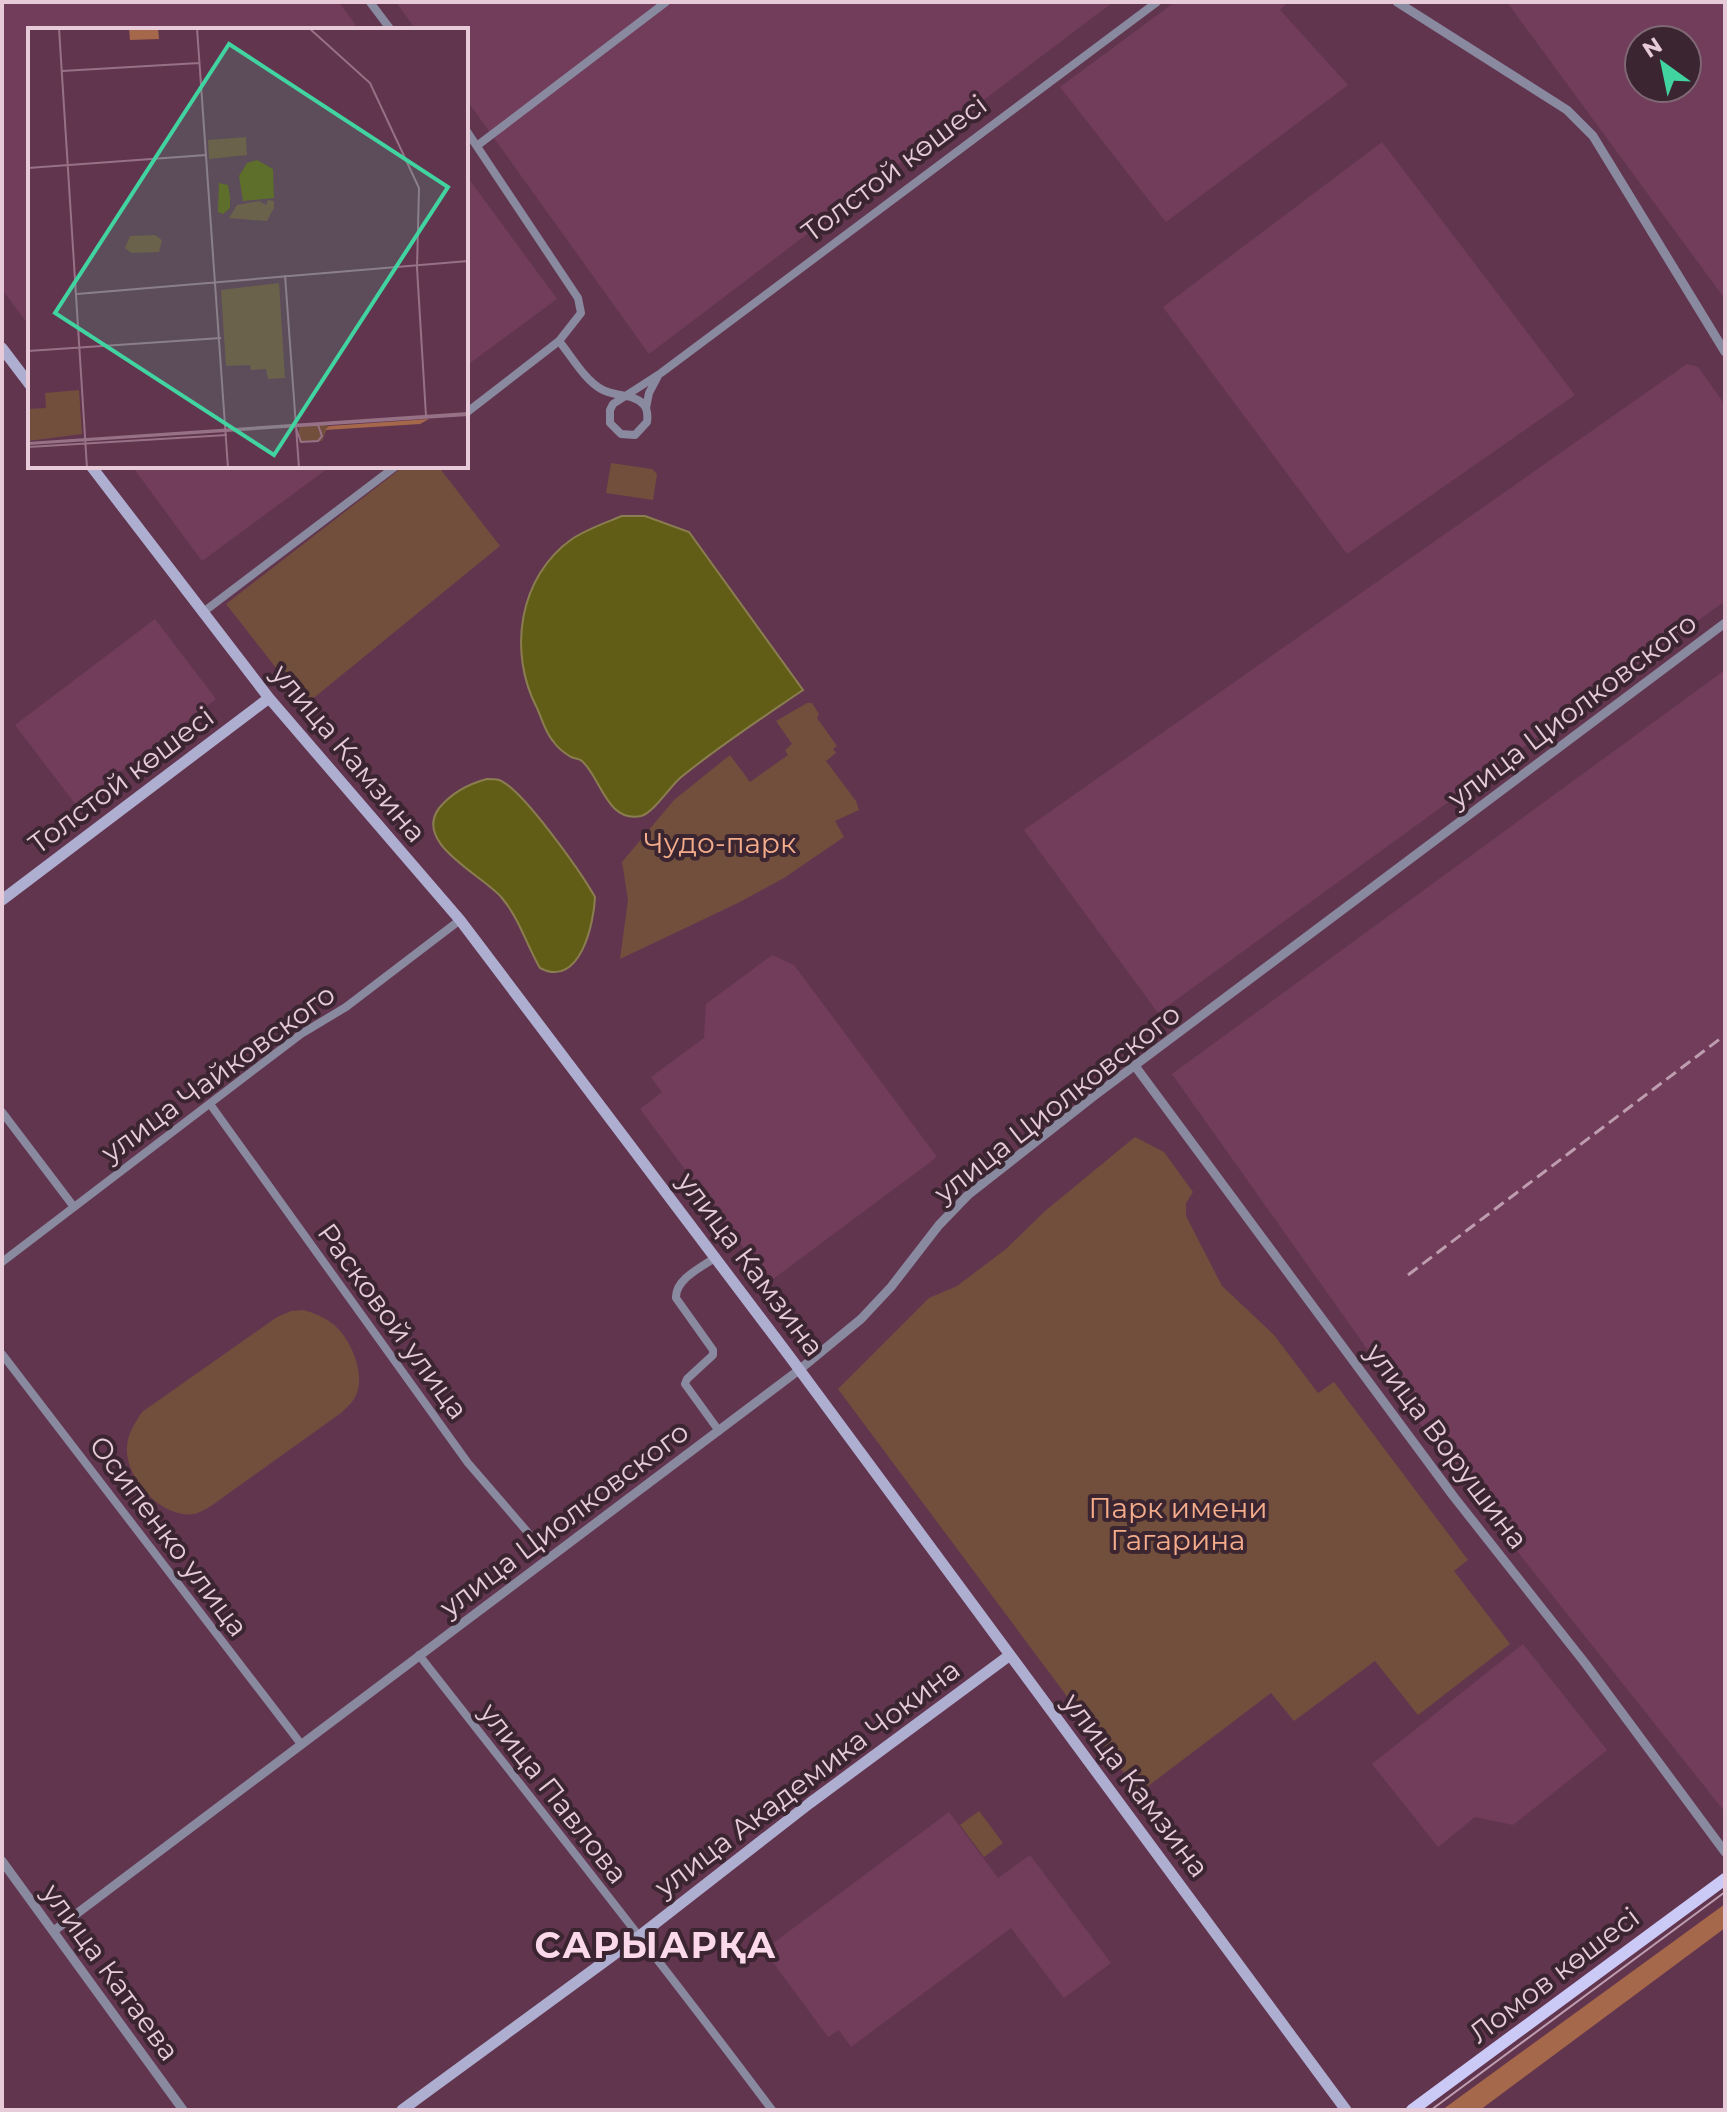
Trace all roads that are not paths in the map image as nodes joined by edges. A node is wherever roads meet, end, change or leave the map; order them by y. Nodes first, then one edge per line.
1 (370, 2) edge
2 (666, 2) edge
3 (1157, 2) edge
4 (1397, 2) edge
5 (390, 28) edge
6 (468, 132) edge
7 (478, 145) junction
8 (559, 341) junction
9 (2, 348) edge
10 (1725, 352) edge
11 (661, 373) junction
12 (28, 382) edge
13 (598, 387) junction
14 (625, 398) junction
15 (646, 409) junction
16 (468, 411) edge
17 (609, 416) junction
18 (93, 468) edge
19 (393, 468) edge
20 (202, 613) junction
21 (1725, 623) edge
22 (269, 698) junction
23 (2, 900) edge
24 (460, 920) junction
25 (1135, 1066) junction
26 (210, 1104) junction
27 (2, 1112) edge
28 (74, 1207) junction
29 (716, 1257) junction
30 (2, 1262) edge
31 (2, 1354) edge
32 (799, 1370) junction
33 (719, 1431) junction
34 (549, 1557) junction
35 (419, 1655) junction
36 (1010, 1655) junction
37 (301, 1744) junction
38 (1725, 1852) edge
39 (2, 1861) edge
40 (1725, 1879) edge
41 (55, 1930) junction
42 (638, 1937) junction
43 (183, 2110) edge
44 (402, 2110) edge
45 (772, 2110) edge
46 (1346, 2110) edge
47 (1412, 2110) edge

1 - 5 street
2 - 7 street
3 - 11 street, Толстой көшесі
4 - 10 street
6 - 7 street
7 - 8 street
8 - 13 street
8 - 16 street
9 - 12 main road
11 - 14 street, Толстой көшесі
11 - 15 street
13 - 14 street
13 - 17 street
14 - 15 street
14 - 17 street
15 - 17 street
18 - 20 main road, улица Камзина
19 - 20 street
20 - 22 main road, улица Камзина
21 - 25 street, улица Циолковского
22 - 23 main road, Толстой көшесі
22 - 24 main road, улица Камзина
24 - 26 street, улица Чайковского
24 - 29 main road, улица Камзина
25 - 32 street, улица Циолковского
25 - 38 street, улица Ворушина
26 - 28 street, улица Чайковского
26 - 34 street, Расковой улица
27 - 28 street
28 - 30 street, улица Чайковского
29 - 32 main road, улица Камзина
29 - 33 street
31 - 37 street, Осипенко улица
32 - 33 street, улица Циолковского
32 - 36 main road, улица Камзина
33 - 34 street, улица Циолковского
34 - 35 street, улица Циолковского
35 - 37 street, улица Циолковского
35 - 42 street, улица Павлова
36 - 42 main road, улица Академика Чокина
36 - 46 main road, улица Камзина
37 - 41 street, улица Циолковского
39 - 41 street, улица Катаева
40 - 47 main road, Ломов көшесі
41 - 43 street, улица Катаева
42 - 44 main road, улица Академика Чокина
42 - 45 street, улица Павлова

